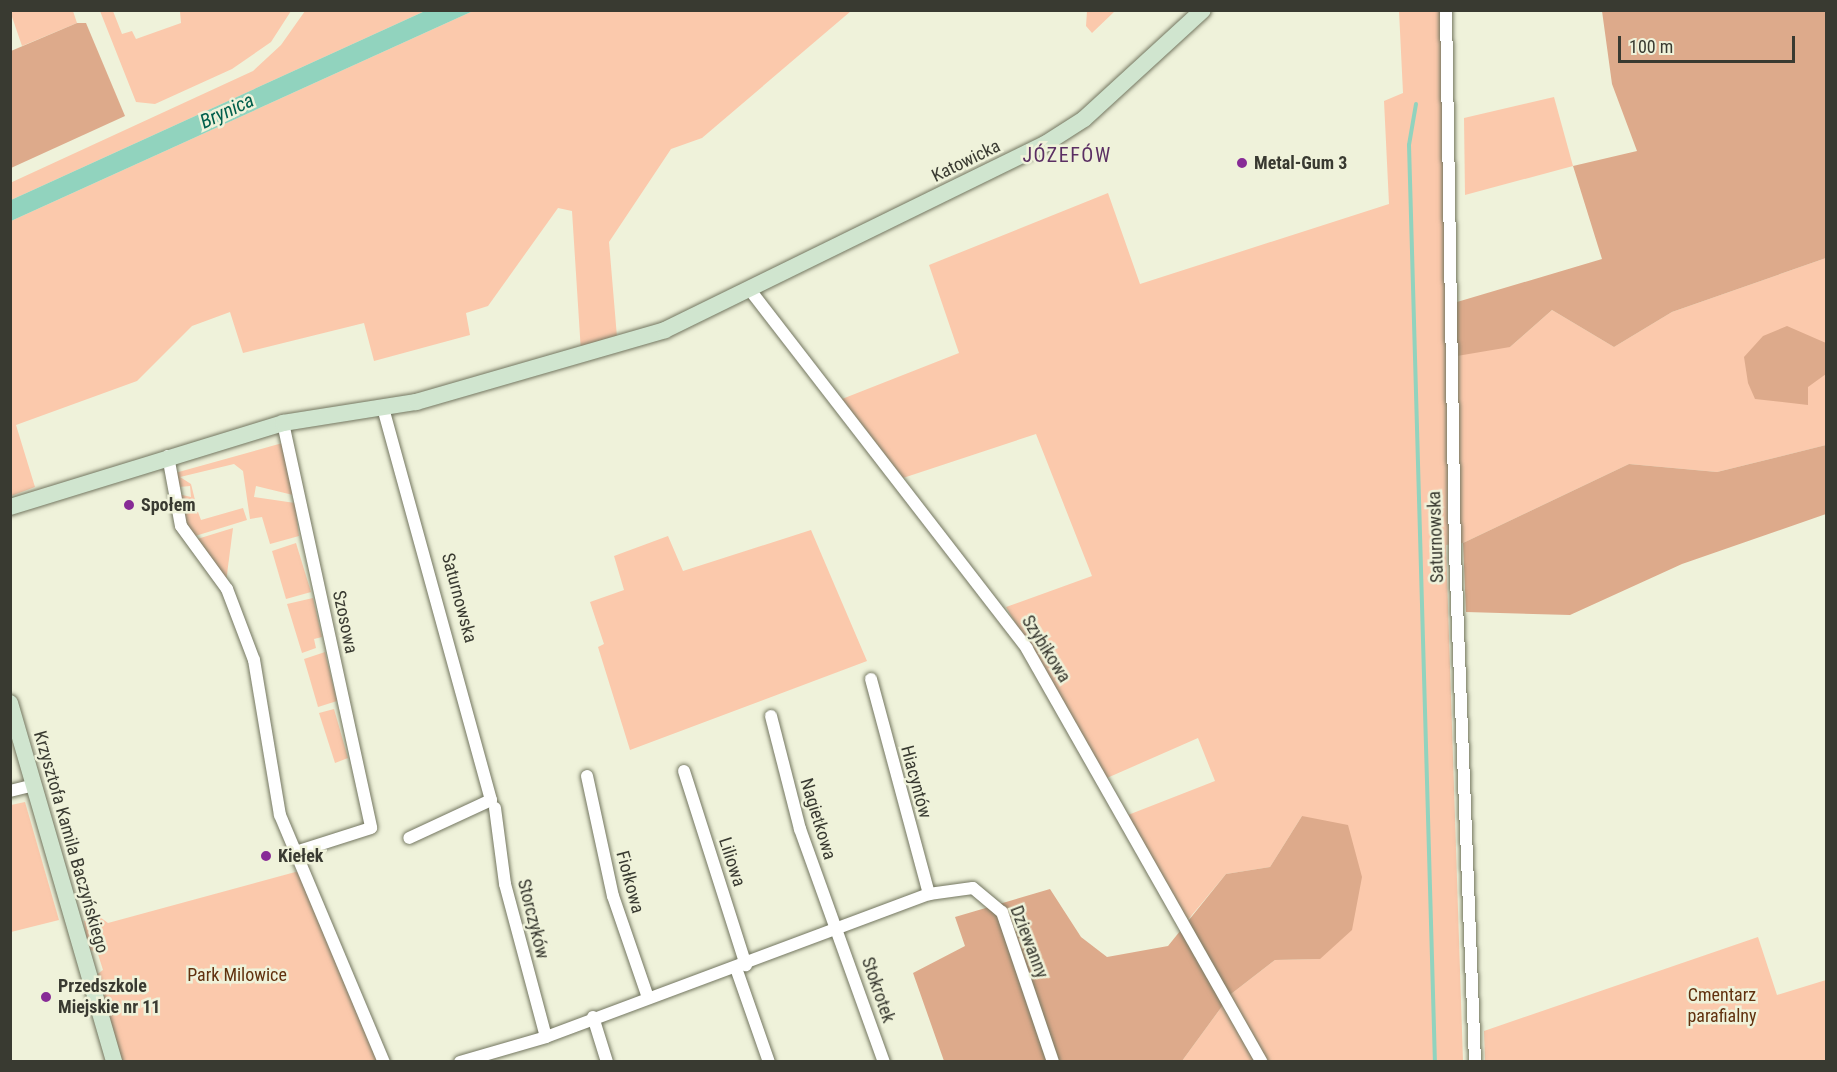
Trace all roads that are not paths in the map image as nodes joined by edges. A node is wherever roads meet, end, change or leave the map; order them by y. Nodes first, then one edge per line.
1 (1203, 10) edge
2 (1446, 10) edge
3 (750, 290) junction
4 (383, 408) junction
5 (284, 423) junction
6 (168, 456) junction
7 (10, 507) edge
8 (871, 679) dead end
9 (10, 703) edge
10 (771, 716) dead end
11 (684, 771) dead end
12 (587, 776) dead end
13 (34, 785) junction
14 (10, 791) edge
15 (493, 804) junction
16 (409, 838) dead end
17 (296, 852) junction
18 (929, 894) junction
19 (836, 931) junction
20 (741, 966) junction
21 (647, 995) junction
22 (592, 1017) junction
23 (546, 1037) junction
24 (114, 1062) edge
25 (384, 1062) edge
26 (460, 1062) edge
27 (607, 1062) edge
28 (769, 1062) edge
29 (884, 1062) edge
30 (1053, 1062) edge
31 (1262, 1062) edge
32 (1475, 1062) edge

1 - 3 street, Katowicka
2 - 32 street, Saturnowska
3 - 4 street
3 - 31 street, Szybikowa
4 - 5 street
4 - 15 street, Saturnowska
5 - 6 street
5 - 17 street, Szosowa
6 - 7 street
6 - 17 street
8 - 18 street, Hiacyntów
9 - 13 street, Krzysztofa Kamila Baczyńskiego
10 - 19 street, Nagietkowa
11 - 20 street, Liliowa
12 - 21 street, Fiołkowa
13 - 14 street
13 - 24 street, Krzysztofa Kamila Baczyńskiego
15 - 16 street
15 - 23 street, Storczyków
17 - 25 street
18 - 19 street, Dziewanny
18 - 30 street, Dziewanny
19 - 20 street, Dziewanny
19 - 29 street, Stokrotek
20 - 21 street, Dziewanny
20 - 28 street, Liliowa
21 - 22 street, Dziewanny
22 - 23 street, Dziewanny
22 - 27 street
23 - 26 street, Dziewanny

